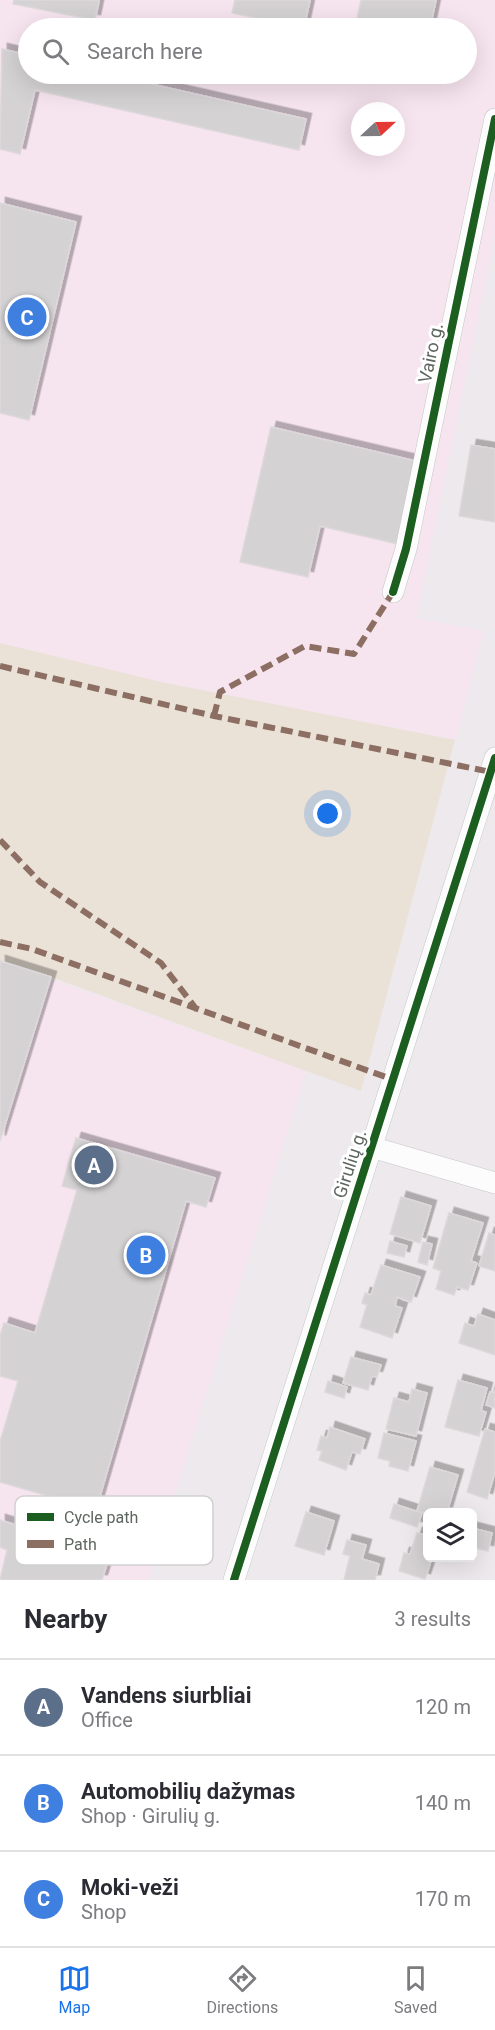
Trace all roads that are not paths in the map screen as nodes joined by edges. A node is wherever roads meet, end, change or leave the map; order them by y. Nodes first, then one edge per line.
1 (495, 119) edge
2 (393, 592) dead end
3 (495, 758) edge
4 (372, 1147) junction
5 (495, 1183) edge
6 (234, 1580) edge

1 - 2 street, Vairo g.
3 - 4 street, Girulių g.
4 - 5 street
4 - 6 street, Girulių g.

